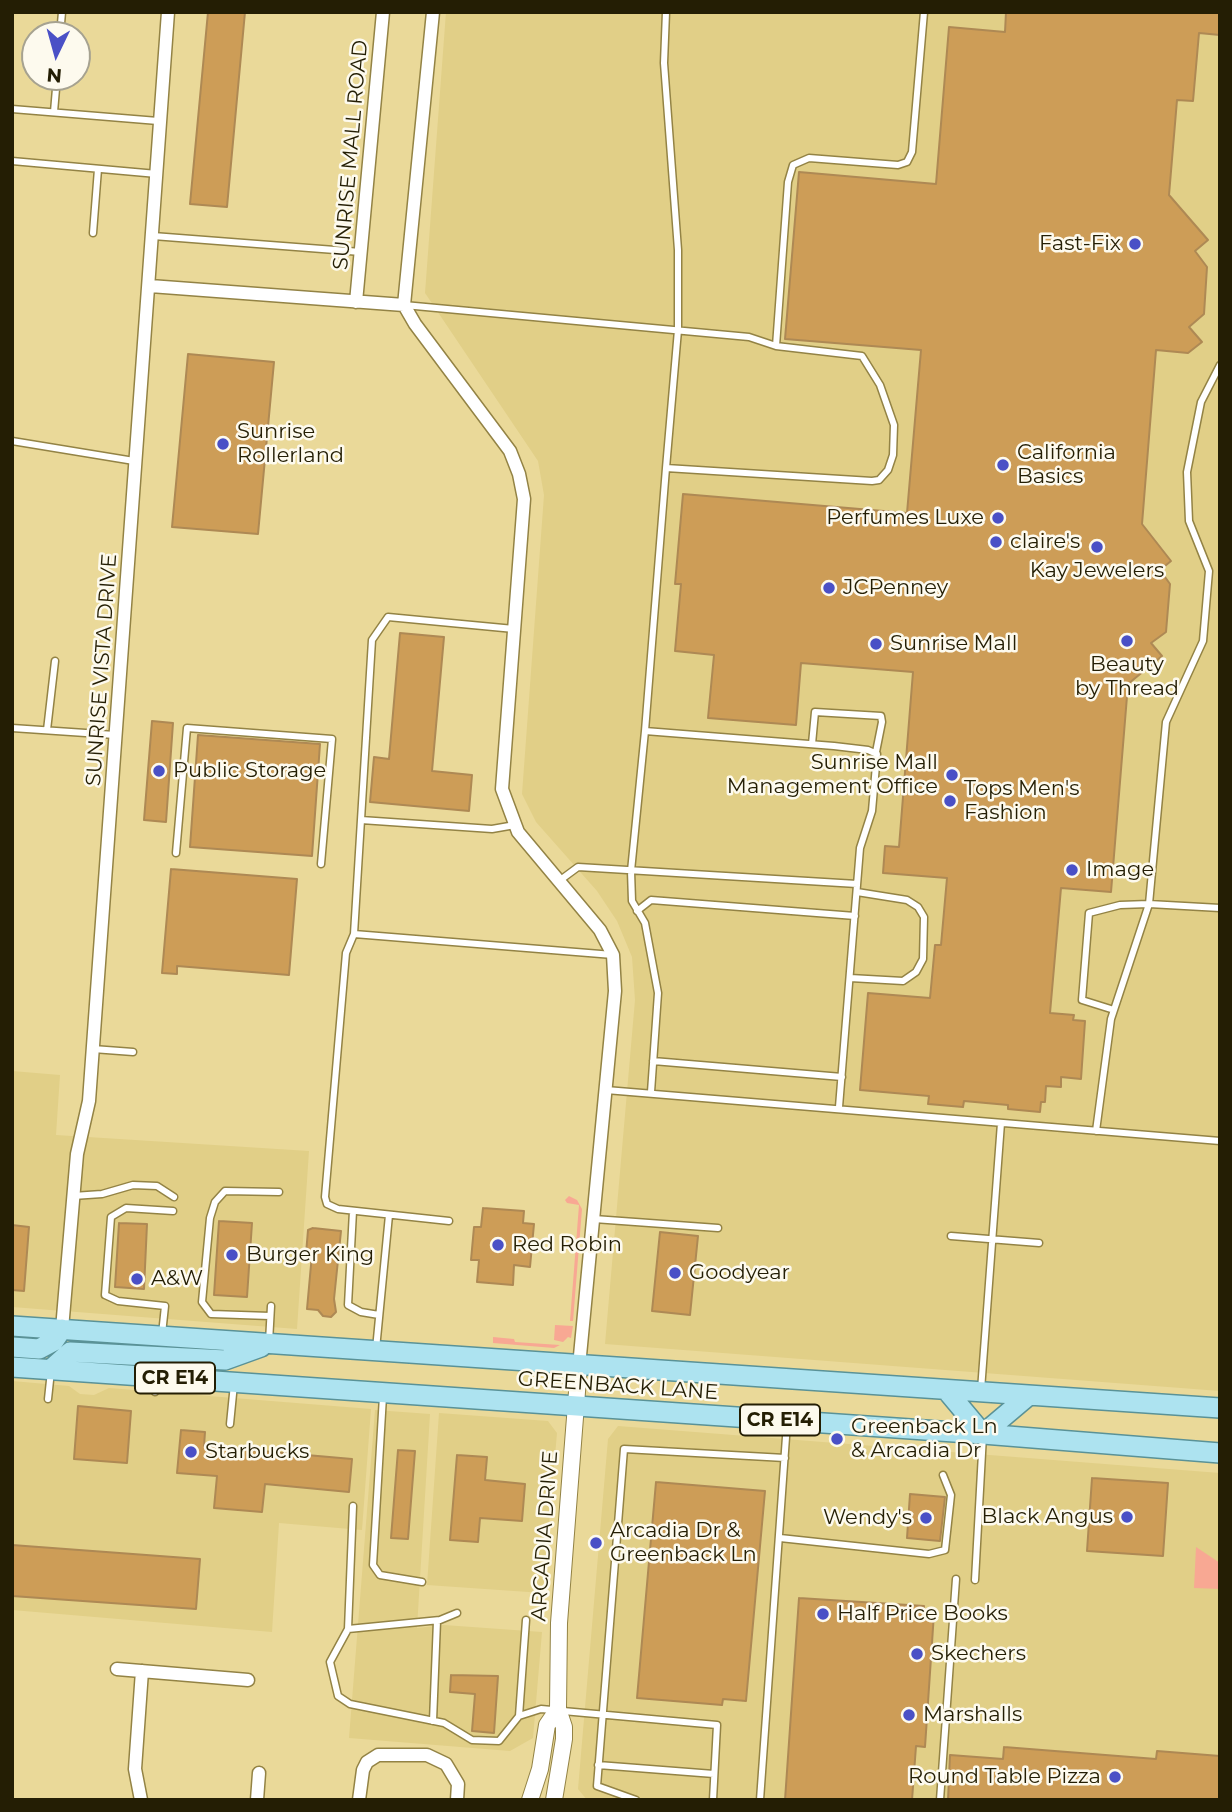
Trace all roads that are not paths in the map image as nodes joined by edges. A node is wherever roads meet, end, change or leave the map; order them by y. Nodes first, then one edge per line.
1 (168, 12) edge
2 (383, 12) edge
3 (433, 12) edge
4 (666, 12) edge
5 (924, 12) edge
6 (56, 91) edge
7 (12, 109) edge
8 (54, 112) junction
9 (158, 121) junction
10 (12, 162) edge
11 (98, 169) junction
12 (158, 174) junction
13 (93, 233) dead end
14 (153, 236) junction
15 (363, 252) junction
16 (150, 285) junction
17 (356, 302) junction
18 (404, 305) junction
19 (678, 330) junction
20 (776, 346) junction
21 (1220, 365) edge
22 (12, 441) edge
23 (135, 461) junction
24 (666, 468) junction
25 (1209, 595) junction
26 (1220, 595) edge
27 (514, 629) junction
28 (55, 661) dead end
29 (12, 728) edge
30 (47, 730) junction
31 (645, 731) junction
32 (117, 735) junction
33 (813, 744) junction
34 (876, 752) junction
35 (361, 820) junction
36 (515, 825) junction
37 (176, 853) dead end
38 (321, 864) dead end
39 (631, 871) junction
40 (559, 881) junction
41 (857, 888) junction
42 (1149, 904) junction
43 (1220, 908) edge
44 (637, 911) junction
45 (855, 916) junction
46 (354, 934) junction
47 (613, 955) junction
48 (850, 978) junction
49 (1114, 1010) junction
50 (93, 1049) junction
51 (133, 1052) dead end
52 (653, 1060) junction
53 (842, 1076) junction
54 (607, 1090) junction
55 (651, 1092) junction
56 (839, 1107) junction
57 (1000, 1123) junction
58 (1096, 1131) junction
59 (1220, 1141) edge
60 (279, 1192) dead end
61 (73, 1196) junction
62 (174, 1197) dead end
63 (173, 1210) dead end
64 (353, 1211) junction
65 (389, 1215) junction
66 (594, 1219) junction
67 (449, 1221) dead end
68 (718, 1228) dead end
69 (951, 1236) dead end
70 (992, 1239) junction
71 (1039, 1243) dead end
72 (271, 1306) dead end
73 (379, 1315) junction
74 (270, 1316) junction
75 (12, 1326) edge
76 (62, 1329) junction
77 (161, 1336) junction
78 (269, 1344) junction
79 (12, 1347) edge
80 (376, 1350) junction
81 (579, 1366) junction
82 (12, 1367) edge
83 (51, 1369) junction
84 (234, 1382) junction
85 (947, 1391) junction
86 (383, 1393) junction
87 (981, 1393) junction
88 (1028, 1396) junction
89 (48, 1399) dead end
90 (576, 1406) junction
91 (1220, 1408) edge
92 (787, 1421) junction
93 (230, 1424) dead end
94 (983, 1434) junction
95 (1220, 1453) edge
96 (785, 1458) junction
97 (943, 1475) dead end
98 (353, 1506) dead end
99 (780, 1538) junction
100 (956, 1579) dead end
101 (975, 1580) dead end
102 (422, 1582) dead end
103 (457, 1613) dead end
104 (437, 1620) junction
105 (526, 1620) dead end
106 (348, 1629) junction
107 (117, 1669) dead end
108 (142, 1671) junction
109 (248, 1680) dead end
110 (558, 1709) junction
111 (519, 1716) junction
112 (601, 1717) junction
113 (433, 1721) junction
114 (598, 1765) junction
115 (259, 1773) dead end
116 (714, 1774) junction
117 (141, 1800) edge
118 (257, 1800) edge
119 (359, 1800) edge
120 (457, 1800) edge
121 (530, 1800) edge
122 (554, 1800) edge
123 (636, 1800) edge
124 (713, 1800) edge
125 (760, 1800) edge
126 (940, 1800) edge

1 - 9 street, SUNRISE VISTA DRIVE
2 - 15 street, SUNRISE MALL ROAD
3 - 18 street
4 - 19 lane
5 - 20 lane
6 - 8 lane
7 - 8 lane
8 - 9 lane
9 - 12 street, SUNRISE VISTA DRIVE
10 - 11 lane
11 - 12 lane
11 - 13 lane
12 - 14 street, SUNRISE VISTA DRIVE
14 - 15 lane
14 - 16 street, SUNRISE VISTA DRIVE
15 - 17 street, SUNRISE MALL ROAD
16 - 17 street
16 - 23 street, SUNRISE VISTA DRIVE
17 - 18 street
18 - 19 lane
18 - 27 street
19 - 20 lane
19 - 24 lane
20 - 24 lane
21 - 25 lane
22 - 23 lane
23 - 32 street, SUNRISE VISTA DRIVE
24 - 31 lane
25 - 26 lane
25 - 42 lane
27 - 35 lane
27 - 36 street
28 - 30 lane
29 - 30 lane
30 - 32 lane
31 - 33 lane
31 - 39 lane
32 - 50 street, SUNRISE VISTA DRIVE
33 - 34 lane
33 - 34 lane
34 - 41 lane
35 - 36 lane
35 - 46 lane
36 - 40 street
37 - 38 lane
39 - 40 lane
39 - 41 lane
39 - 44 lane
40 - 47 street
41 - 45 lane
41 - 48 lane
42 - 43 lane
42 - 49 lane
42 - 49 lane
44 - 45 lane
44 - 52 lane
45 - 48 lane
46 - 47 lane
46 - 64 lane
47 - 54 street
48 - 53 lane
49 - 58 lane
50 - 51 lane
50 - 61 street, SUNRISE VISTA DRIVE
52 - 53 lane
52 - 55 lane
53 - 56 lane
54 - 55 lane
54 - 66 street
55 - 56 lane
56 - 57 lane
57 - 58 lane
57 - 70 lane
58 - 59 lane
60 - 74 lane
61 - 62 lane
61 - 76 street, SUNRISE VISTA DRIVE
63 - 77 lane
64 - 65 lane
64 - 73 lane
65 - 67 lane
65 - 73 lane
66 - 68 lane
66 - 81 street
69 - 70 lane
70 - 71 lane
70 - 87 lane
72 - 74 lane
73 - 80 lane
74 - 78 lane
75 - 76 main road, GREENBACK LANE / CR E14
76 - 77 main road, GREENBACK LANE / CR E14
76 - 79 main road
77 - 78 main road, GREENBACK LANE / CR E14
78 - 80 main road, GREENBACK LANE / CR E14
78 - 83 main road
80 - 81 main road, GREENBACK LANE / CR E14
81 - 85 main road, GREENBACK LANE / CR E14
81 - 90 street, ARCADIA DRIVE
82 - 83 main road, GREENBACK LANE / CR E14
83 - 84 main road, GREENBACK LANE / CR E14
83 - 89 lane
84 - 86 main road, GREENBACK LANE / CR E14
84 - 93 lane
85 - 87 main road, GREENBACK LANE / CR E14
85 - 94 main road
86 - 90 main road, GREENBACK LANE / CR E14
86 - 102 lane
87 - 88 main road, GREENBACK LANE / CR E14
88 - 91 main road, GREENBACK LANE / CR E14
88 - 94 main road
90 - 92 main road, GREENBACK LANE / CR E14
90 - 110 street, ARCADIA DRIVE
92 - 94 main road, GREENBACK LANE / CR E14
92 - 96 lane
94 - 95 main road, GREENBACK LANE / CR E14
94 - 101 lane
96 - 99 lane
96 - 112 lane
97 - 99 lane
98 - 106 lane
99 - 125 lane
100 - 126 lane
103 - 104 lane
104 - 106 lane
104 - 113 lane
105 - 111 lane
106 - 113 lane
107 - 108 street
108 - 109 street
108 - 117 street
110 - 111 lane
110 - 112 lane
110 - 121 street, ARCADIA DRIVE
110 - 122 street, ARCADIA DRIVE
111 - 113 lane
112 - 114 lane
112 - 116 lane
114 - 116 lane
114 - 123 lane
115 - 118 street
116 - 124 lane
119 - 120 street

